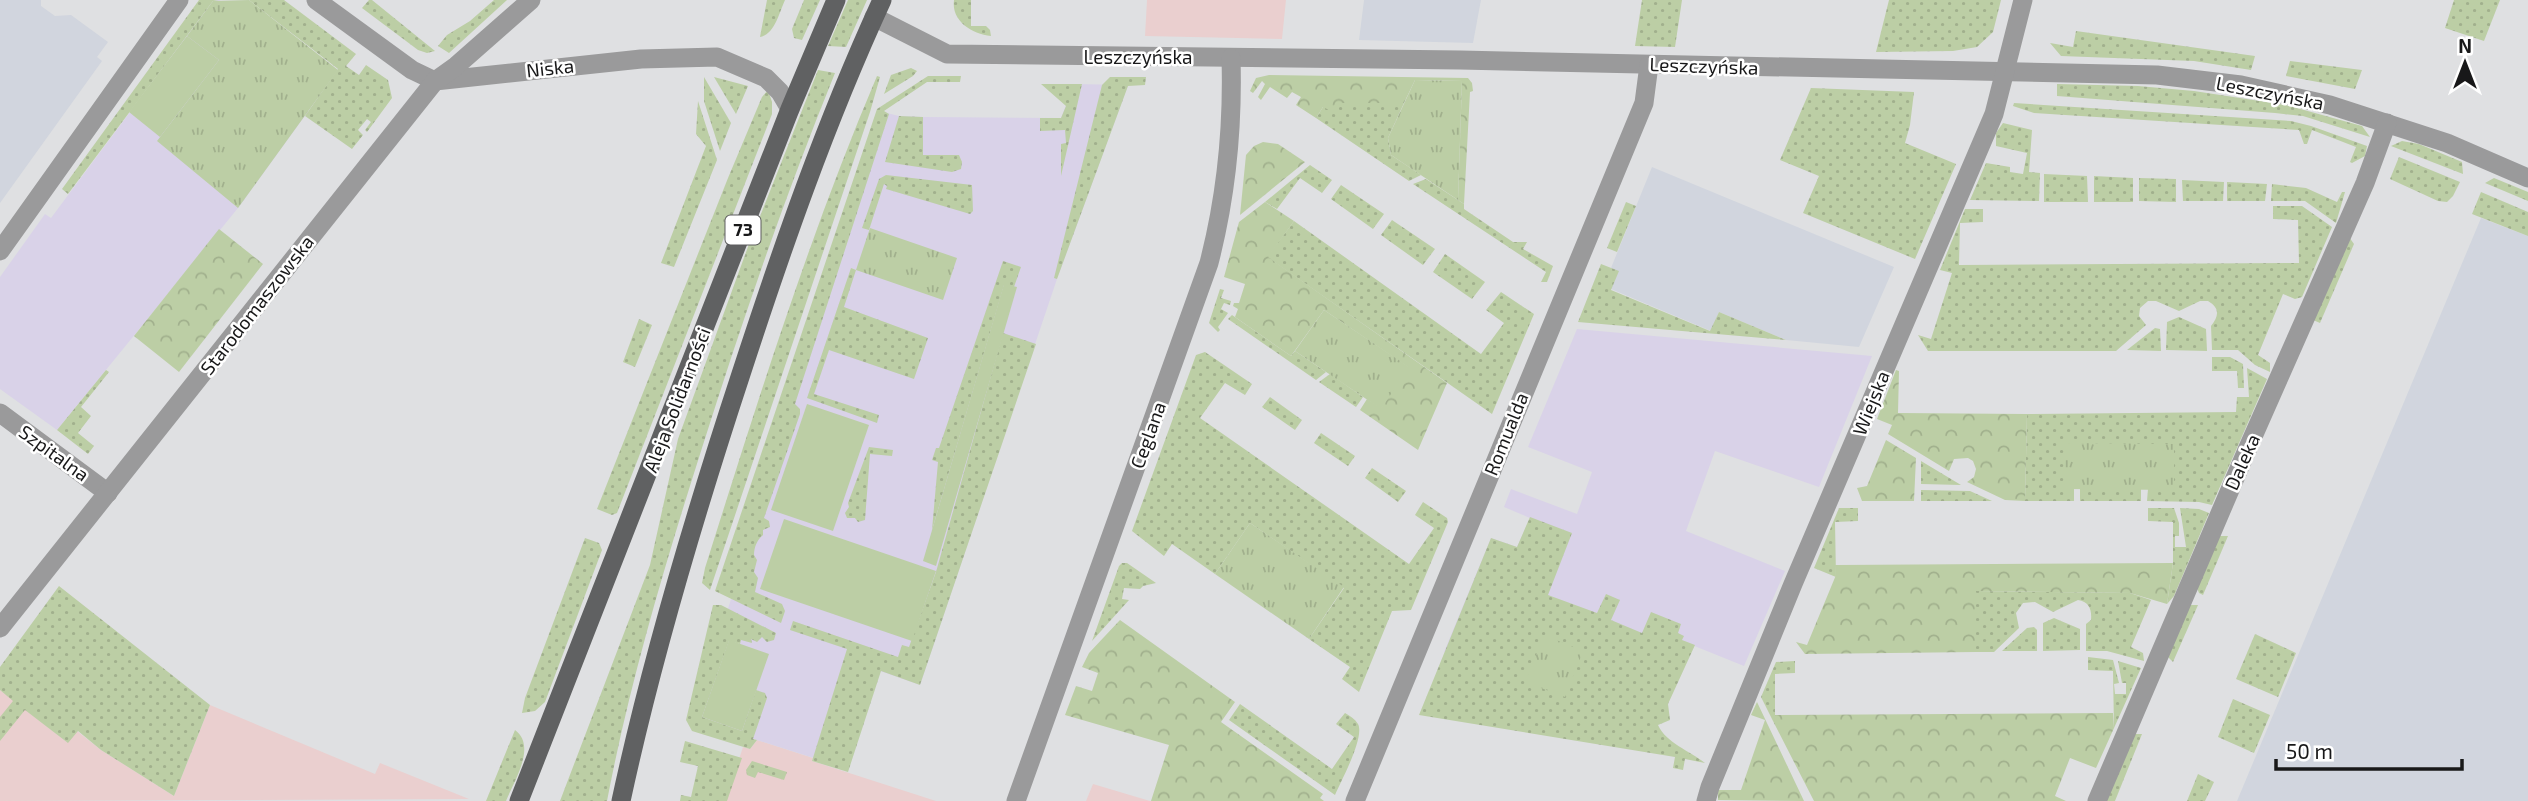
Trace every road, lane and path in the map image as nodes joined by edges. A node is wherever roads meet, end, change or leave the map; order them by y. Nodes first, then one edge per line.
1 (179, 0) edge
2 (316, 0) edge
3 (531, 0) edge
4 (836, 0) edge
5 (2023, 0) edge
6 (878, 9) edge
7 (1231, 58) junction
8 (1649, 65) junction
9 (2004, 74) junction
10 (435, 81) junction
11 (790, 109) junction
12 (2387, 123) junction
13 (2528, 178) edge
14 (0, 251) edge
15 (0, 413) edge
16 (108, 493) junction
17 (0, 628) edge
18 (519, 801) edge
19 (621, 801) edge
20 (1016, 801) edge
21 (1355, 801) edge
22 (1706, 801) edge
23 (2097, 801) edge

1 - 14 street
2 - 10 street
3 - 10 street, Starodomaszowska
4 - 11 main road, Aleja Solidarności / 73
5 - 9 street, Wiejska
6 - 7 street, Leszczyńska
6 - 19 main road, 73
7 - 8 street, Leszczyńska
7 - 20 street, Ceglana
8 - 9 street, Leszczyńska
8 - 21 street, Romualda
9 - 12 street, Leszczyńska
9 - 22 street, Wiejska
10 - 11 street, Niska
10 - 16 street, Starodomaszowska
11 - 18 main road, Aleja Solidarności / 73
12 - 13 street, Leszczyńska
12 - 23 street, Daleka
15 - 16 street, Szpitalna
16 - 17 street, Starodomaszowska

